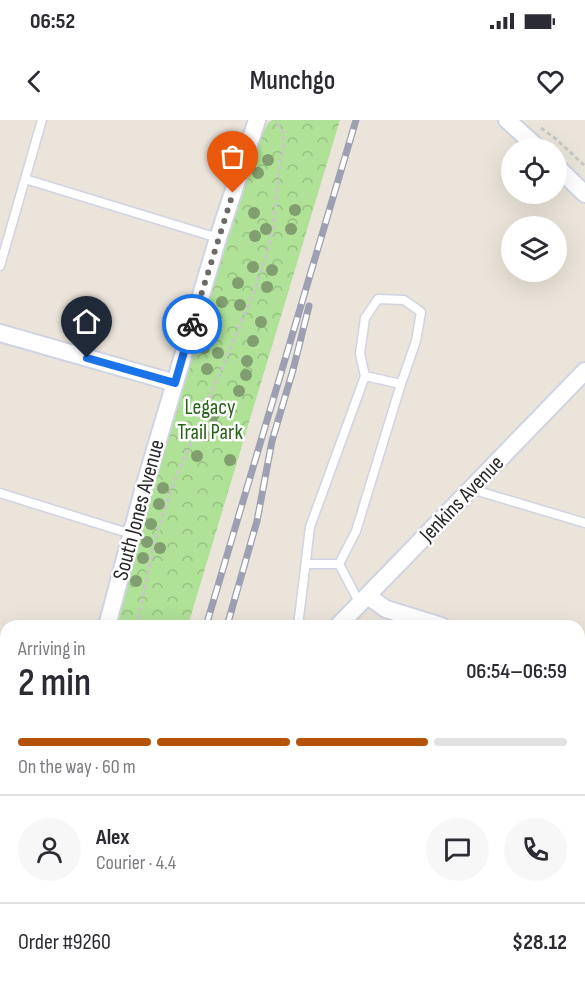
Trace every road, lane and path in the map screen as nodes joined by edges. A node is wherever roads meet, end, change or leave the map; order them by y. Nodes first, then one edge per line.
1 (42, 120) edge
2 (257, 120) edge
3 (275, 120) edge
4 (507, 120) edge
5 (537, 126) dead end
6 (527, 138) edge
7 (585, 166) edge
8 (567, 176) edge
9 (25, 179) junction
10 (580, 187) edge
11 (218, 238) junction
12 (0, 266) edge
13 (0, 333) edge
14 (585, 371) edge
15 (365, 375) junction
16 (175, 383) junction
17 (401, 384) junction
18 (471, 489) junction
19 (0, 493) edge
20 (585, 523) edge
21 (131, 534) junction
22 (306, 564) junction
23 (339, 564) junction
24 (364, 600) junction
25 (109, 620) edge
26 (138, 620) edge
27 (299, 620) edge
28 (344, 620) edge
29 (422, 620) edge

1 - 9 lane
2 - 11 street, South Jones Avenue
3 - 26 path
4 - 6 street
5 - 7 path
8 - 10 street
9 - 11 lane
9 - 12 lane
11 - 16 street, South Jones Avenue
13 - 16 street
14 - 18 street, Jenkins Avenue
15 - 17 lane
15 - 17 lane
15 - 22 lane
16 - 21 street, South Jones Avenue
17 - 23 lane
18 - 20 lane
18 - 24 street, Jenkins Avenue
19 - 21 lane
21 - 25 street, South Jones Avenue
22 - 23 lane
22 - 27 lane
23 - 24 lane
24 - 28 street, Jenkins Avenue
24 - 29 street

